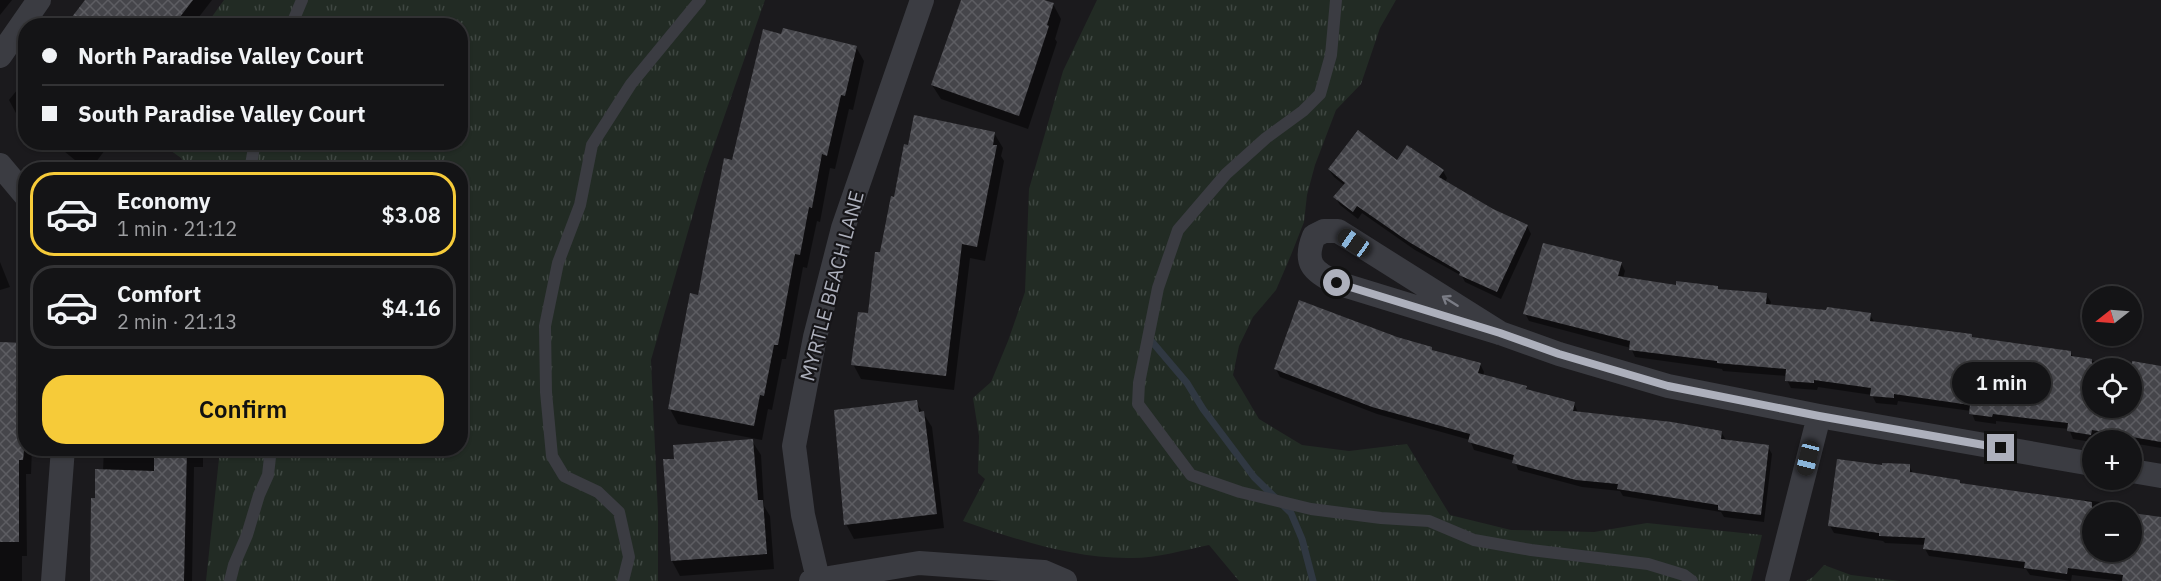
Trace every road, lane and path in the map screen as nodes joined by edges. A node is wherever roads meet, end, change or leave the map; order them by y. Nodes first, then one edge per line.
1 (39, 0) edge
2 (302, 0) edge
3 (700, 0) edge
4 (922, 0) edge
5 (1336, 0) edge
6 (26, 18) edge
7 (294, 18) edge
8 (18, 30) edge
9 (0, 56) edge
10 (0, 165) edge
11 (18, 186) edge
12 (1500, 333) junction
13 (1819, 416) junction
14 (62, 456) edge
15 (269, 456) edge
16 (2082, 462) edge
17 (2142, 473) edge
18 (2161, 476) edge
19 (815, 580) edge
20 (53, 581) edge
21 (230, 581) edge
22 (624, 581) edge
23 (1065, 581) edge
24 (1692, 581) edge
25 (1777, 581) edge

1 - 6 street
2 - 7 lane
3 - 22 lane
4 - 19 street, MYRTLE BEACH LANE
5 - 24 lane
8 - 9 street
10 - 11 street
12 -> 12 street
12 - 13 street
13 - 16 street
13 - 25 street
14 - 20 street
15 - 21 lane
17 - 18 street
19 - 23 street

